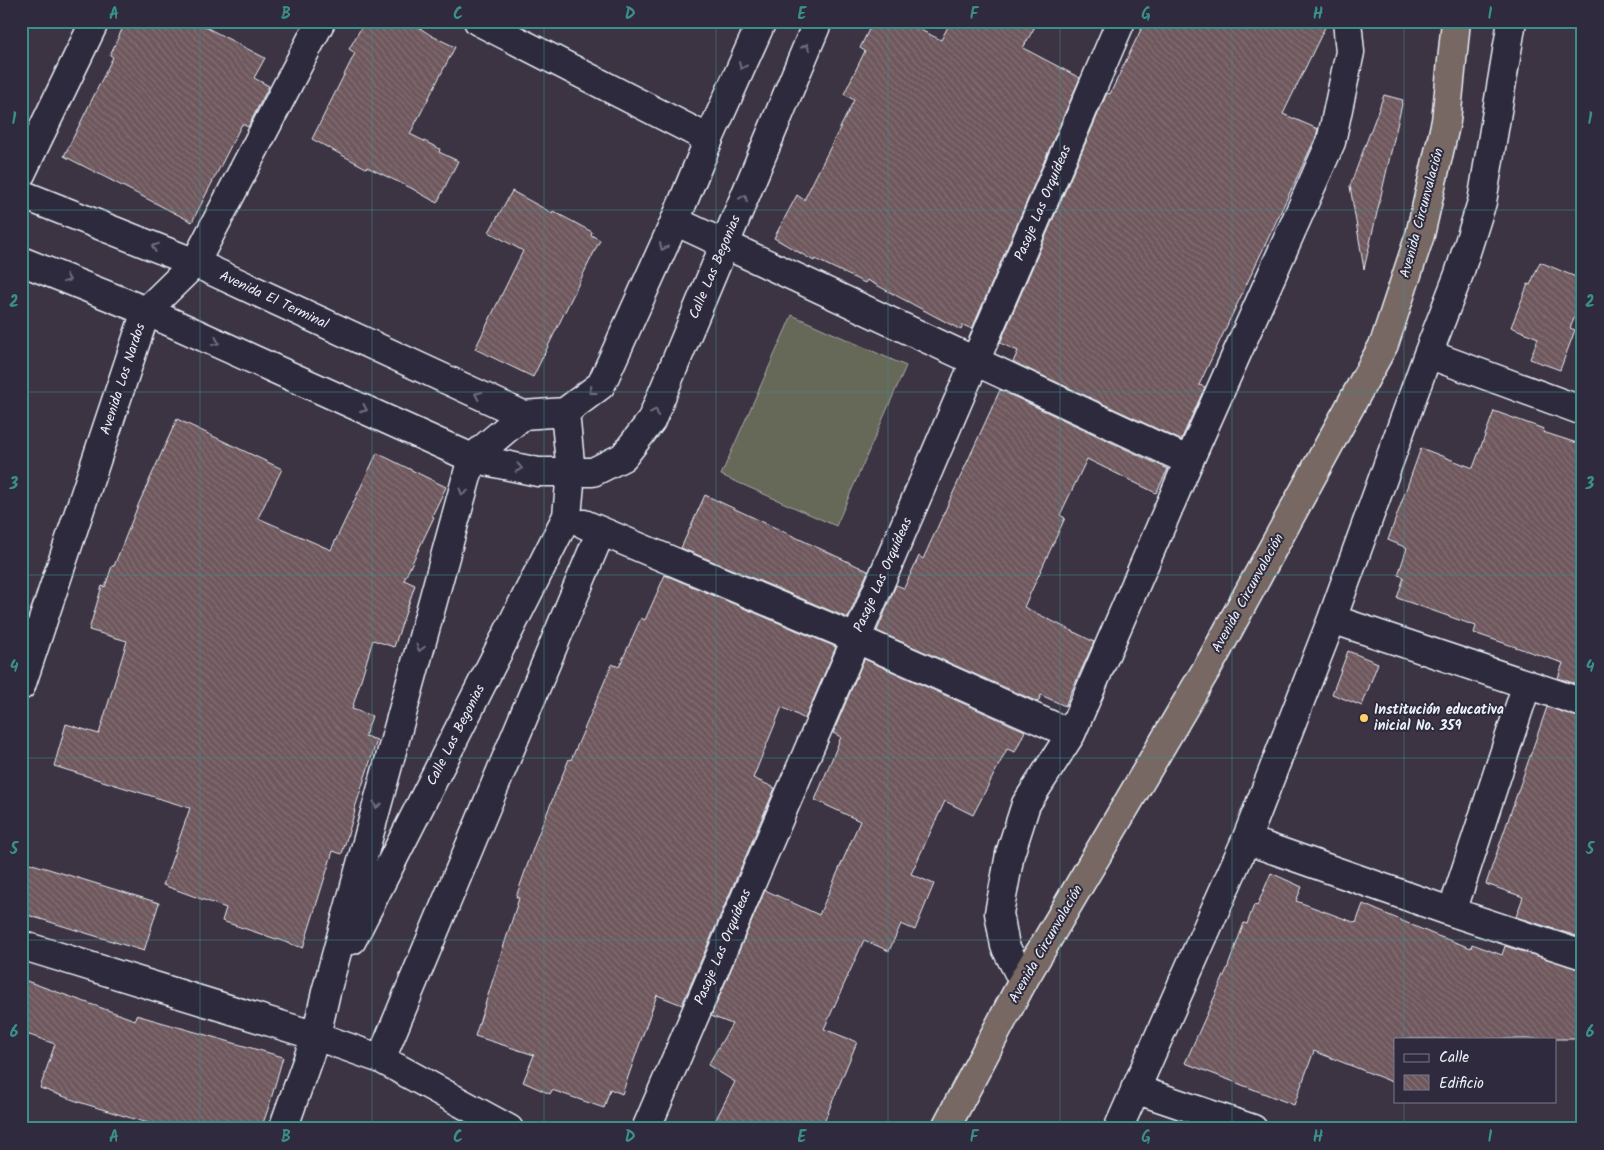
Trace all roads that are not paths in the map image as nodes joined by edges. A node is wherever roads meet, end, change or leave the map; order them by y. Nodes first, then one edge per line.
1 (96, 21) edge
2 (321, 21) edge
3 (478, 21) edge
4 (762, 21) edge
5 (818, 21) edge
6 (1121, 21) edge
7 (1347, 21) edge
8 (1456, 21) edge
9 (1512, 21) edge
10 (709, 139) junction
11 (21, 174) edge
12 (21, 194) edge
13 (675, 221) junction
14 (726, 244) junction
15 (21, 261) edge
16 (195, 263) junction
17 (146, 311) junction
18 (1428, 354) junction
19 (976, 361) junction
20 (1583, 410) edge
21 (565, 412) junction
22 (522, 415) junction
23 (472, 458) junction
24 (1189, 461) junction
25 (572, 473) junction
26 (567, 516) junction
27 (601, 531) junction
28 (1332, 619) junction
29 (855, 638) junction
30 (1528, 684) junction
31 (21, 686) edge
32 (1583, 702) edge
33 (1071, 734) junction
34 (1246, 840) junction
35 (1452, 912) junction
36 (21, 945) edge
37 (1583, 955) edge
38 (1023, 981) junction
39 (326, 992) junction
40 (316, 1036) junction
41 (381, 1059) junction
42 (1135, 1089) junction
43 (282, 1129) edge
44 (509, 1129) edge
45 (646, 1129) edge
46 (945, 1129) edge
47 (1118, 1129) edge
48 (1253, 1129) edge

1 - 11 street
2 - 16 street, Avenida Los Nardos
3 - 10 street
4 -> 10 street
14 -> 5 street, Calle Las Begonias
6 - 19 street, Pasaje Las Orquídeas
7 - 24 street
8 - 38 highway, Avenida Circunvalación
9 - 18 street
10 - 13 street
16 -> 12 street, Avenida El Terminal
13 - 14 street
13 -> 21 street
14 - 19 street
25 -> 14 street, Calle Las Begonias
15 -> 17 street
16 - 17 street, Avenida Los Nardos
22 -> 16 street, Avenida El Terminal
17 -> 23 street
17 - 31 street, Avenida Los Nardos
18 - 20 street
18 - 28 street
19 - 24 street
19 - 29 street, Pasaje Las Orquídeas
21 - 22 street
21 - 25 street, Calle Las Begonias
22 - 23 street
23 -> 25 street, Calle Las Begonias
23 -> 39 street, Calle Las Begonias
24 - 33 street
25 - 26 street, Calle Las Begonias
26 - 27 street
26 - 39 street, Calle Las Begonias
27 - 29 street
27 - 41 street
28 - 30 street
28 - 34 street
29 - 33 street
29 - 45 street, Pasaje Las Orquídeas
30 - 32 street
30 - 35 street
33 - 38 street
34 - 35 street
34 - 42 street
35 - 37 street
36 - 40 street
38 - 46 highway, Avenida Circunvalación
39 - 40 street, Calle Las Begonias
40 - 41 street
40 - 43 street, Calle Las Begonias
41 - 44 street
42 - 47 street
42 - 48 street

